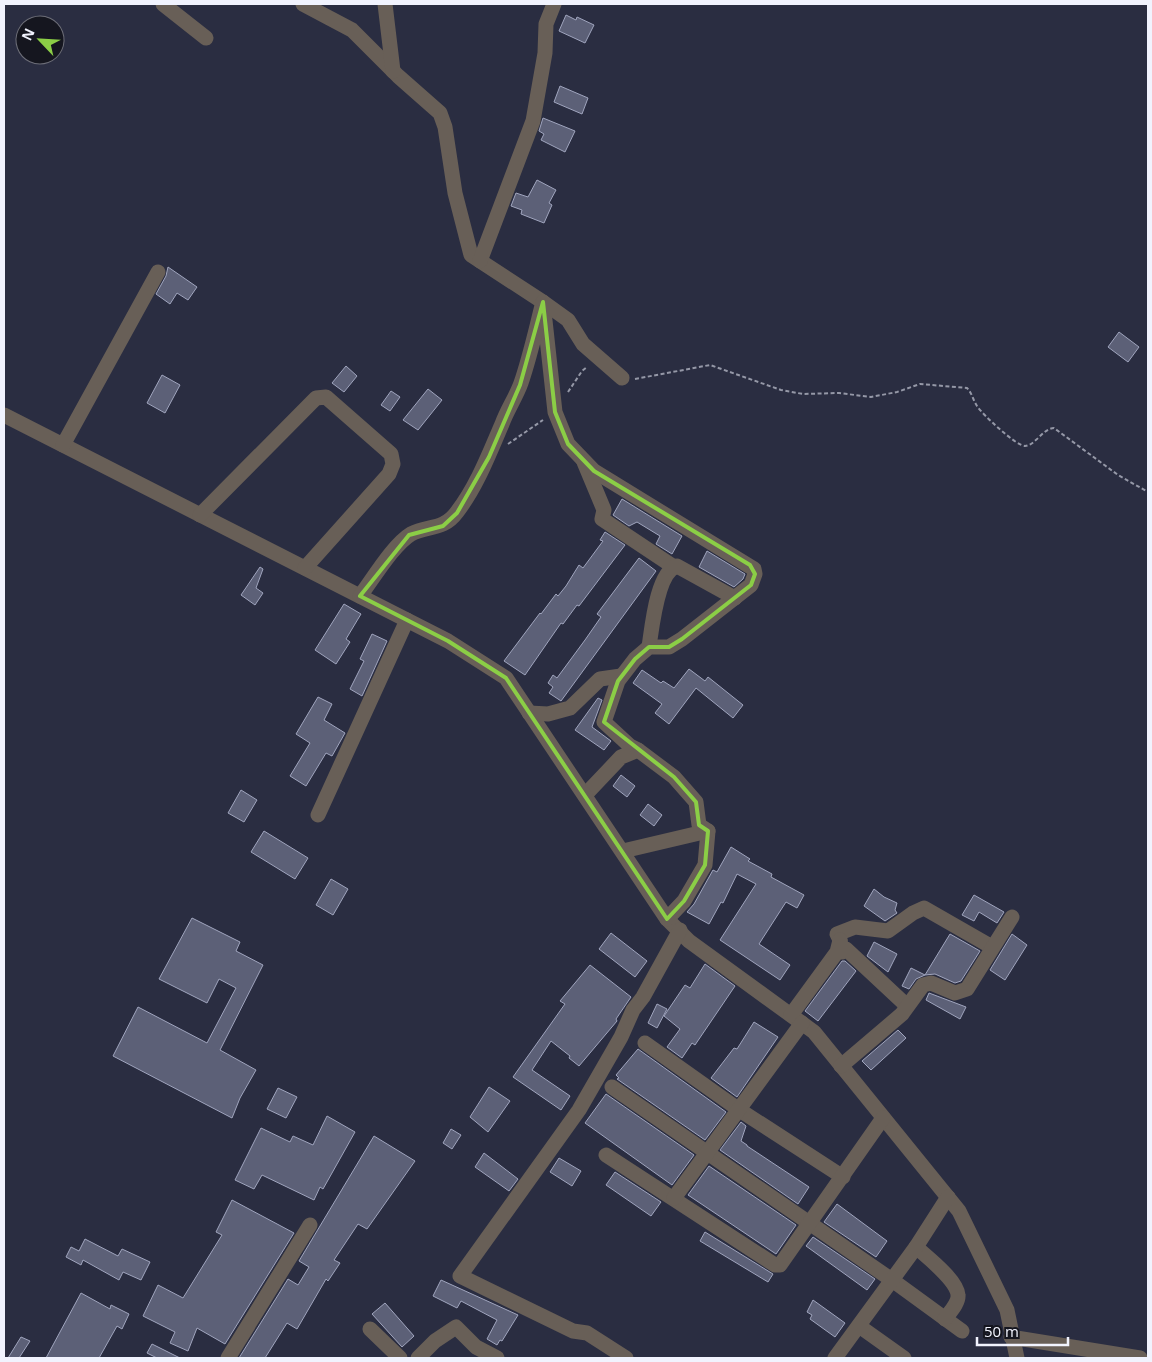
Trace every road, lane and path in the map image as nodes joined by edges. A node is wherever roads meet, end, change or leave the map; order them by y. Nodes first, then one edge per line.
1 (163, 4) edge
2 (303, 4) edge
3 (385, 4) edge
4 (554, 4) edge
5 (206, 38) dead end
6 (393, 71) junction
7 (480, 261) junction
8 (158, 272) dead end
9 (543, 302) junction
10 (592, 367) dead end
11 (622, 378) joint
12 (555, 412) junction
13 (4, 415) edge
14 (63, 445) junction
15 (489, 457) junction
16 (583, 461) junction
17 (1148, 492) edge
18 (200, 515) junction
19 (674, 567) junction
20 (306, 568) junction
21 (360, 596) junction
22 (735, 598) junction
23 (408, 620) junction
24 (649, 647) junction
25 (621, 676) junction
26 (529, 713) junction
27 (638, 750) junction
28 (585, 795) junction
29 (318, 815) dead end
30 (708, 831) junction
31 (623, 851) junction
32 (1012, 917) dead end
33 (667, 919) junction
34 (680, 930) junction
35 (840, 940) junction
36 (992, 947) junction
37 (906, 1005) junction
38 (796, 1019) junction
39 (645, 1043) dead end
40 (841, 1066) junction
41 (612, 1087) dead end
42 (738, 1109) junction
43 (883, 1118) junction
44 (707, 1153) junction
45 (606, 1155) dead end
46 (843, 1177) junction
47 (948, 1197) junction
48 (674, 1198) junction
49 (809, 1223) junction
50 (310, 1226) dead end
51 (916, 1247) junction
52 (892, 1280) junction
53 (945, 1319) junction
54 (859, 1326) junction
55 (370, 1329) dead end
56 (962, 1331) dead end
57 (1011, 1336) junction
58 (435, 1341) junction
59 (228, 1358) edge
60 (400, 1358) edge
61 (418, 1358) edge
62 (422, 1358) edge
63 (497, 1358) edge
64 (626, 1358) edge
65 (835, 1358) edge
66 (904, 1358) edge
67 (1017, 1358) edge
68 (1140, 1358) edge

1 - 5 street
2 - 6 street
3 - 6 street
4 - 7 street
6 - 7 street
7 - 9 street
8 - 14 street
9 - 11 street
9 - 12 street
9 - 15 street
10 - 12 path
11 - 17 path
12 - 15 path
12 - 16 street
13 - 14 street
14 - 18 street
15 - 21 street
16 - 19 street
16 - 22 street
18 - 20 street
18 - 20 street
19 - 22 street
19 - 24 street
20 - 21 street
21 - 23 street
22 - 24 street
23 - 26 street
23 - 29 street
24 - 25 street
25 - 26 street
25 - 27 street
26 - 28 street
27 - 28 street
27 - 30 street
28 - 31 street
30 - 31 street
30 - 33 street
31 - 33 street
32 - 36 street
33 - 34 street
34 - 38 street
34 - 64 street
35 - 36 street
35 - 37 street
35 - 38 street
36 - 37 street
37 - 40 street
38 - 40 street
38 - 42 street
39 - 42 street
40 - 43 street
41 - 44 street
42 - 44 street
42 - 46 street
43 - 46 street
43 - 47 street
44 - 48 street
44 - 49 street
45 - 48 street
46 - 49 street
47 - 51 street
47 - 57 street
48 - 49 street
49 - 52 street
50 - 59 street
51 - 52 street
51 - 53 street
52 - 53 street
52 - 54 street
53 - 56 street
54 - 65 street
54 - 66 street
55 - 60 street
57 - 67 street
57 - 68 street
58 - 61 street
58 - 62 street
58 - 63 street

